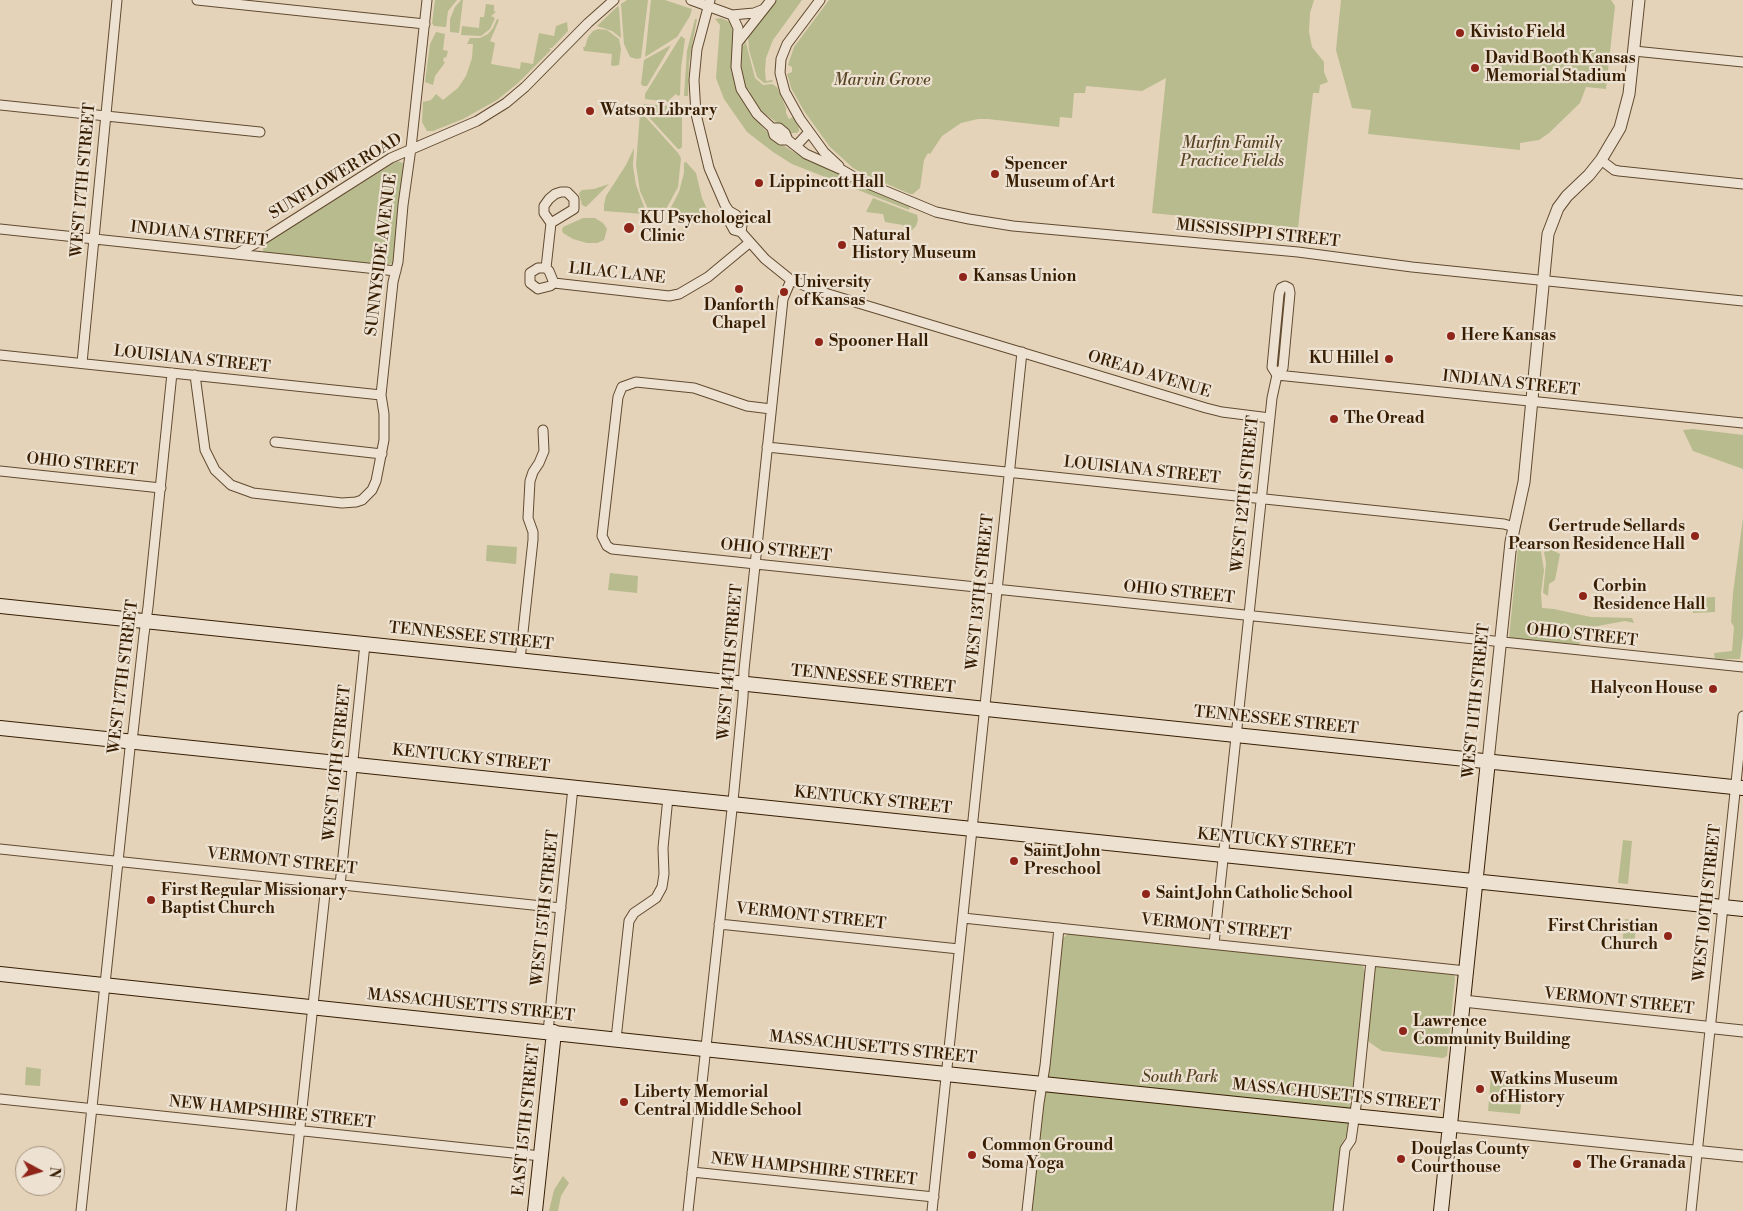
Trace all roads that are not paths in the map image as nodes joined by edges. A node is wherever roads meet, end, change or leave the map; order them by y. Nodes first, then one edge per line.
1 (116, 0) edge
2 (197, 0) edge
3 (427, 0) edge
4 (614, 0) edge
5 (690, 0) edge
6 (771, 0) edge
7 (820, 0) edge
8 (1639, 0) edge
9 (709, 3) edge
10 (764, 9) junction
11 (732, 15) junction
12 (425, 24) junction
13 (738, 43) junction
14 (1634, 51) junction
15 (1743, 62) edge
16 (0, 105) edge
17 (105, 116) junction
18 (260, 132) dead end
19 (809, 132) junction
20 (796, 146) junction
21 (411, 148) junction
22 (1601, 160) junction
23 (842, 170) junction
24 (1743, 184) edge
25 (551, 223) dead end
26 (0, 230) edge
27 (94, 239) junction
28 (750, 243) junction
29 (236, 254) junction
30 (546, 268) junction
31 (396, 271) junction
32 (791, 280) junction
33 (1544, 280) junction
34 (554, 283) junction
35 (1743, 301) edge
36 (1022, 352) junction
37 (0, 355) edge
38 (82, 363) junction
39 (172, 373) junction
40 (195, 375) junction
41 (1277, 376) junction
42 (381, 395) junction
43 (1532, 402) junction
44 (771, 409) junction
45 (1270, 418) junction
46 (1743, 423) edge
47 (542, 430) dead end
48 (275, 442) dead end
49 (767, 447) junction
50 (382, 454) junction
51 (0, 471) edge
52 (1009, 472) junction
53 (161, 488) junction
54 (1261, 499) junction
55 (1514, 527) junction
56 (755, 564) junction
57 (997, 589) junction
58 (0, 606) edge
59 (1248, 616) junction
60 (146, 621) junction
61 (1500, 642) junction
62 (365, 644) junction
63 (520, 660) junction
64 (1743, 667) edge
65 (743, 684) junction
66 (984, 708) junction
67 (1743, 716) edge
68 (0, 728) edge
69 (1236, 735) junction
70 (132, 741) junction
71 (1488, 761) junction
72 (352, 764) junction
73 (573, 787) junction
74 (1739, 788) edge
75 (668, 797) junction
76 (732, 804) junction
77 (972, 829) junction
78 (0, 849) edge
79 (1224, 855) junction
80 (118, 861) junction
81 (1475, 882) junction
82 (326, 884) junction
83 (340, 885) junction
84 (1723, 907) junction
85 (561, 908) junction
86 (1743, 909) edge
87 (963, 918) junction
88 (719, 924) junction
89 (1059, 928) junction
90 (1214, 944) junction
91 (960, 949) junction
92 (1371, 961) junction
93 (1466, 971) junction
94 (0, 974) edge
95 (105, 985) junction
96 (1463, 1001) junction
97 (313, 1007) junction
98 (1710, 1028) junction
99 (1743, 1031) edge
100 (551, 1032) junction
101 (616, 1039) junction
102 (706, 1049) junction
103 (947, 1073) junction
104 (1042, 1083) junction
105 (0, 1099) edge
106 (92, 1109) junction
107 (1354, 1116) junction
108 (1450, 1126) junction
109 (300, 1130) junction
110 (1698, 1151) junction
111 (541, 1156) junction
112 (1743, 1156) edge
113 (692, 1172) junction
114 (934, 1197) junction
115 (81, 1211) edge
116 (291, 1211) edge
117 (535, 1211) edge
118 (688, 1211) edge
119 (932, 1211) edge
120 (1027, 1211) edge
121 (1338, 1211) edge
122 (1440, 1211) edge
123 (1691, 1211) edge

1 - 17 street, WEST 17TH STREET
2 - 12 street
3 - 12 street, SUNNYSIDE AVENUE
4 - 21 street, SUNFLOWER ROAD
5 - 9 street
6 - 10 street
7 - 19 street
8 - 14 street, WEST 11TH STREET
9 - 11 street
9 - 28 street, OREAD AVENUE
10 - 11 street
10 - 13 street
11 - 13 street, MISSISSIPPI STREET
12 - 21 street, SUNNYSIDE AVENUE
13 - 20 street, MISSISSIPPI STREET
14 - 15 street
14 - 22 street, WEST 11TH STREET
16 - 17 street
17 - 18 street
17 - 27 street, WEST 17TH STREET
19 - 20 street
19 - 23 street
20 - 23 street, MISSISSIPPI STREET
21 - 29 street, SUNFLOWER ROAD
21 - 31 street, SUNNYSIDE AVENUE
22 - 24 street
22 - 33 street, WEST 11TH STREET
23 - 33 street, MISSISSIPPI STREET
25 - 30 street, LILAC LANE
26 - 27 street, INDIANA STREET
27 - 29 street, INDIANA STREET
27 - 38 street, WEST 17TH STREET
28 - 32 street, OREAD AVENUE
28 - 34 street, LILAC LANE
29 - 31 street, INDIANA STREET
30 - 34 street, LILAC LANE
30 - 34 street, LILAC LANE
31 - 42 street, SUNNYSIDE AVENUE
32 - 36 street, OREAD AVENUE
32 - 44 street, WEST 14TH STREET
33 - 35 street, MISSISSIPPI STREET
33 - 43 street, WEST 11TH STREET
36 - 45 street, OREAD AVENUE
36 - 52 street, WEST 13TH STREET
37 - 38 street, LOUISIANA STREET
38 - 39 street, LOUISIANA STREET
39 - 40 street, LOUISIANA STREET
39 - 53 street, WEST 17TH STREET
40 - 42 street, LOUISIANA STREET
40 - 50 street, SUNNYSIDE AVENUE
41 - 41 street, WEST 12TH STREET
41 - 43 street, INDIANA STREET
41 - 45 street, WEST 12TH STREET
42 - 50 street, SUNNYSIDE AVENUE
43 - 46 street, INDIANA STREET
43 - 55 street, WEST 11TH STREET
44 - 49 street, WEST 14TH STREET
44 - 56 street, OHIO STREET
45 - 54 street, WEST 12TH STREET
47 - 63 street
48 - 50 street
49 - 52 street, LOUISIANA STREET
49 - 56 street, WEST 14TH STREET
51 - 53 street, OHIO STREET
52 - 54 street, LOUISIANA STREET
52 - 57 street, WEST 13TH STREET
53 - 60 street, WEST 17TH STREET
54 - 55 street, LOUISIANA STREET
54 - 59 street, WEST 12TH STREET
55 - 61 street, WEST 11TH STREET
56 - 57 street, OHIO STREET
56 - 65 street, WEST 14TH STREET
57 - 59 street, OHIO STREET
57 - 66 street, WEST 13TH STREET
58 - 60 main road, TENNESSEE STREET
59 - 61 street, OHIO STREET
59 - 69 street, WEST 12TH STREET
60 - 62 main road, TENNESSEE STREET
60 - 70 street, WEST 17TH STREET
61 - 64 street, OHIO STREET
61 - 71 street, WEST 11TH STREET
62 - 63 main road, TENNESSEE STREET
62 - 72 street, WEST 16TH STREET
63 - 65 main road, TENNESSEE STREET
65 - 66 main road, TENNESSEE STREET
65 - 76 street, WEST 14TH STREET
66 - 69 main road, TENNESSEE STREET
66 - 77 street, WEST 13TH STREET
67 - 74 street, WEST 10TH STREET
68 - 70 main road, KENTUCKY STREET
69 - 71 main road, TENNESSEE STREET
69 - 79 street, WEST 12TH STREET
70 - 72 main road, KENTUCKY STREET
70 - 80 street, WEST 17TH STREET
71 - 74 main road, TENNESSEE STREET
71 - 81 main road, WEST 11TH STREET
72 - 73 main road, KENTUCKY STREET
72 - 83 street, WEST 16TH STREET
73 - 75 main road, KENTUCKY STREET
73 - 85 street, WEST 15TH STREET
74 - 84 street, WEST 10TH STREET
75 - 76 main road, KENTUCKY STREET
75 - 101 street
76 - 77 main road, KENTUCKY STREET
76 - 88 street, WEST 14TH STREET
77 - 79 main road, KENTUCKY STREET
77 - 87 street, WEST 13TH STREET
78 - 80 street, VERMONT STREET
79 - 81 main road, KENTUCKY STREET
79 - 90 street, WEST 12TH STREET
80 - 82 street, VERMONT STREET
80 - 95 street, WEST 17TH STREET
81 - 84 main road, KENTUCKY STREET
81 - 93 main road, WEST 11TH STREET
82 - 83 street, VERMONT STREET
82 - 97 street
83 - 85 street, VERMONT STREET
84 - 86 main road, KENTUCKY STREET
84 - 98 street, WEST 10TH STREET
85 - 100 street, WEST 15TH STREET
87 - 89 street, VERMONT STREET
87 - 91 street, WEST 13TH STREET
88 - 91 street, VERMONT STREET
88 - 102 street, WEST 14TH STREET
89 - 90 street, VERMONT STREET
89 - 104 street
90 - 92 street, VERMONT STREET
91 - 103 street, WEST 13TH STREET
92 - 93 street, VERMONT STREET
92 - 107 street
93 - 96 main road, WEST 11TH STREET
94 - 95 main road, MASSACHUSETTS STREET
95 - 97 main road, MASSACHUSETTS STREET
95 - 106 street, WEST 17TH STREET
96 - 98 street, VERMONT STREET
96 - 108 main road, WEST 11TH STREET
97 - 100 main road, MASSACHUSETTS STREET
97 - 109 street
98 - 99 street, VERMONT STREET
98 - 110 street, WEST 10TH STREET
100 - 101 main road, MASSACHUSETTS STREET
100 - 111 main road, EAST 15TH STREET
101 - 102 main road, MASSACHUSETTS STREET
102 - 103 main road, MASSACHUSETTS STREET
102 - 113 street, WEST 14TH STREET
103 - 104 main road, MASSACHUSETTS STREET
103 - 114 street, WEST 13TH STREET
104 - 107 main road, MASSACHUSETTS STREET
104 - 120 street
105 - 106 street, NEW HAMPSHIRE STREET
106 - 109 street, NEW HAMPSHIRE STREET
106 - 115 street, WEST 17TH STREET
107 - 108 main road, MASSACHUSETTS STREET
107 - 121 street
108 - 110 street, MASSACHUSETTS STREET
108 - 122 main road, WEST 11TH STREET
109 - 111 street, NEW HAMPSHIRE STREET
109 - 116 street
110 - 112 street, MASSACHUSETTS STREET
110 - 123 street, WEST 10TH STREET
111 - 117 main road, EAST 15TH STREET
113 - 114 street, NEW HAMPSHIRE STREET
113 - 118 street, WEST 14TH STREET
114 - 119 street, WEST 13TH STREET

